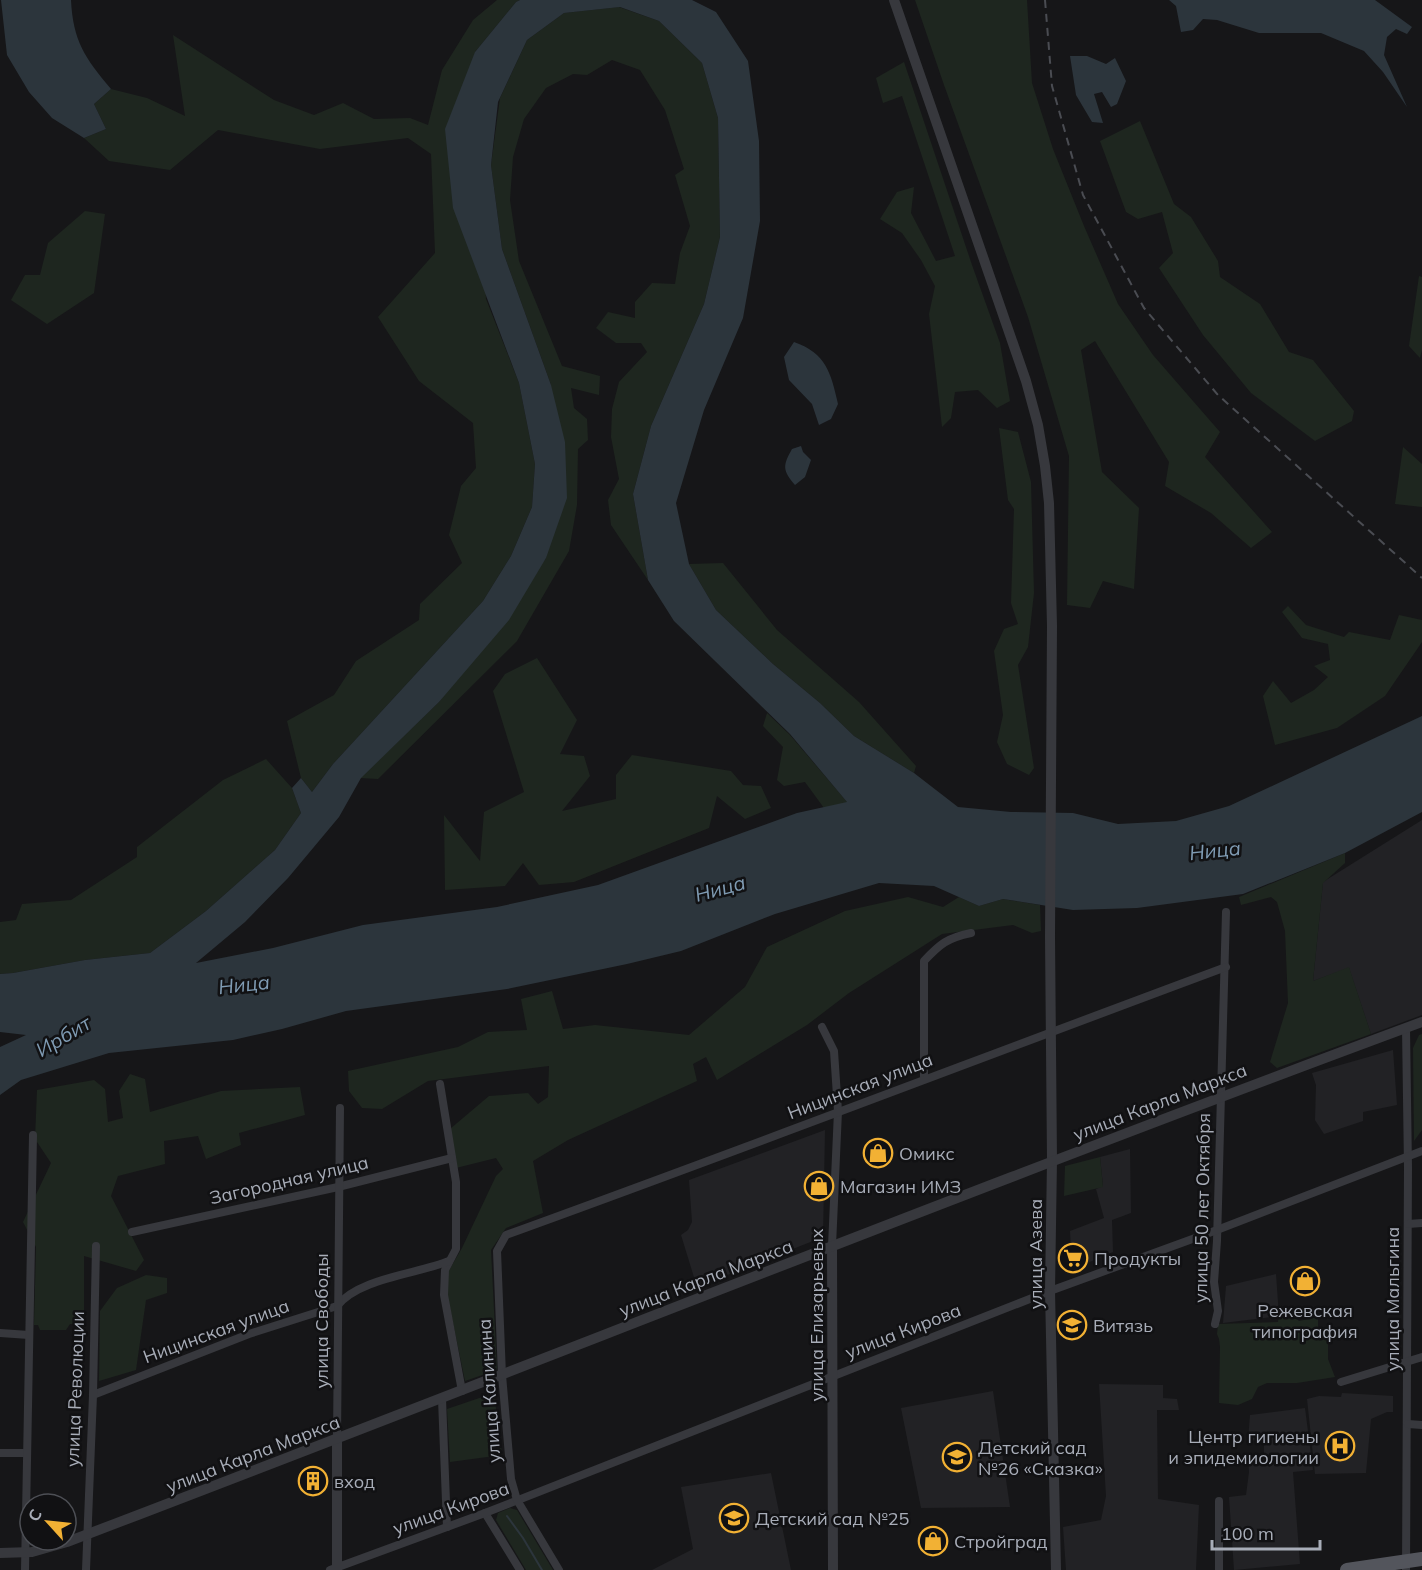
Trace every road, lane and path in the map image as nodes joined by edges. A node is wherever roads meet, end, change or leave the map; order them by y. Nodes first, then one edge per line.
1 (894, 0) edge
2 (1226, 912) dead end
3 (971, 933) dead end
4 (1226, 967) junction
5 (1422, 1022) edge
6 (822, 1027) dead end
7 (1406, 1028) junction
8 (1052, 1031) junction
9 (924, 1078) junction
10 (440, 1084) dead end
11 (1220, 1098) junction
12 (340, 1108) dead end
13 (838, 1111) junction
14 (33, 1135) dead end
15 (1422, 1151) edge
16 (1408, 1156) junction
17 (452, 1158) junction
18 (1052, 1160) junction
19 (338, 1187) junction
20 (1422, 1223) edge
21 (1408, 1224) junction
22 (1217, 1230) junction
23 (132, 1232) dead end
24 (506, 1235) joint
25 (96, 1245) dead end
26 (832, 1246) junction
27 (449, 1261) junction
28 (1050, 1291) junction
29 (337, 1306) junction
30 (1215, 1324) dead end
31 (0, 1333) edge
32 (29, 1335) junction
33 (1422, 1357) edge
34 (1408, 1361) junction
35 (502, 1375) junction
36 (832, 1377) junction
37 (1341, 1382) dead end
38 (462, 1391) junction
39 (93, 1395) junction
40 (442, 1399) junction
41 (1408, 1424) junction
42 (1422, 1425) edge
43 (337, 1440) junction
44 (0, 1453) edge
45 (27, 1453) junction
46 (517, 1500) junction
47 (1219, 1501) dead end
48 (485, 1513) junction
49 (447, 1527) junction
50 (86, 1535) junction
51 (0, 1553) edge
52 (25, 1553) junction
53 (1422, 1559) edge
54 (1406, 1566) edge
55 (335, 1569) edge
56 (26, 1570) edge
57 (86, 1570) edge
58 (520, 1570) edge
59 (559, 1570) edge
60 (833, 1570) edge
61 (1056, 1570) edge
62 (1220, 1570) edge
63 (1347, 1570) edge

1 - 8 street, улица Азева
2 - 4 street, улица 50 лет Октября
3 - 9 street
4 - 8 street, Ницинская улица
4 - 11 street, улица 50 лет Октября
5 - 7 street, улица Карла Маркса
6 - 13 street, улица Елизарьевых
7 - 11 street, улица Карла Маркса
7 - 16 street, улица Мальгина
8 - 9 street, Ницинская улица
8 - 18 street, улица Азева
9 - 13 street, Ницинская улица
10 - 17 street, улица Калинина
11 - 18 street, улица Карла Маркса
11 - 22 street, улица 50 лет Октября
12 - 19 street, улица Свободы
13 - 24 street, Ницинская улица
13 - 26 street, улица Елизарьевых
14 - 32 street
15 - 16 street, улица Кирова
16 - 21 street, улица Мальгина
16 - 22 street, улица Кирова
17 - 19 street, Загородная улица
17 - 27 street, улица Калинина
18 - 26 street, улица Карла Маркса
18 - 28 street, улица Азева
19 - 23 street, Загородная улица
19 - 29 street, улица Свободы
20 - 21 street
21 - 34 street, улица Мальгина
22 - 28 street, улица Кирова
22 - 30 street, улица 50 лет Октября
24 - 35 street, улица Калинина
25 - 39 street, улица Революции
26 - 35 street, улица Карла Маркса
26 - 36 street, улица Елизарьевых
27 - 29 street, Ницинская улица
27 - 38 street, улица Калинина
28 - 36 street, улица Кирова
28 - 61 street, улица Азева
29 - 39 street, Ницинская улица
29 - 43 street, улица Свободы
31 - 32 street
32 - 45 street
33 - 34 street
34 - 37 street
34 - 41 street, улица Мальгина
35 - 38 street, улица Карла Маркса
35 - 46 street, улица Калинина
36 - 46 street, улица Кирова
36 - 60 street, улица Елизарьевых
38 - 40 street, улица Карла Маркса
39 - 50 street, улица Революции
40 - 43 street, улица Карла Маркса
40 - 49 street
41 - 42 street
41 - 54 street, улица Мальгина
43 - 50 street, улица Карла Маркса
43 - 55 street, улица Свободы
44 - 45 street
45 - 52 street
46 - 48 street, улица Кирова
46 - 59 street, улица Калинина
47 - 62 street
48 - 49 street, улица Кирова
48 - 58 street
49 - 55 street, улица Кирова
50 - 52 street, улица Карла Маркса
50 - 57 street, улица Революции
51 - 52 street, улица Карла Маркса
52 - 56 street
53 - 54 main road
54 - 63 main road

